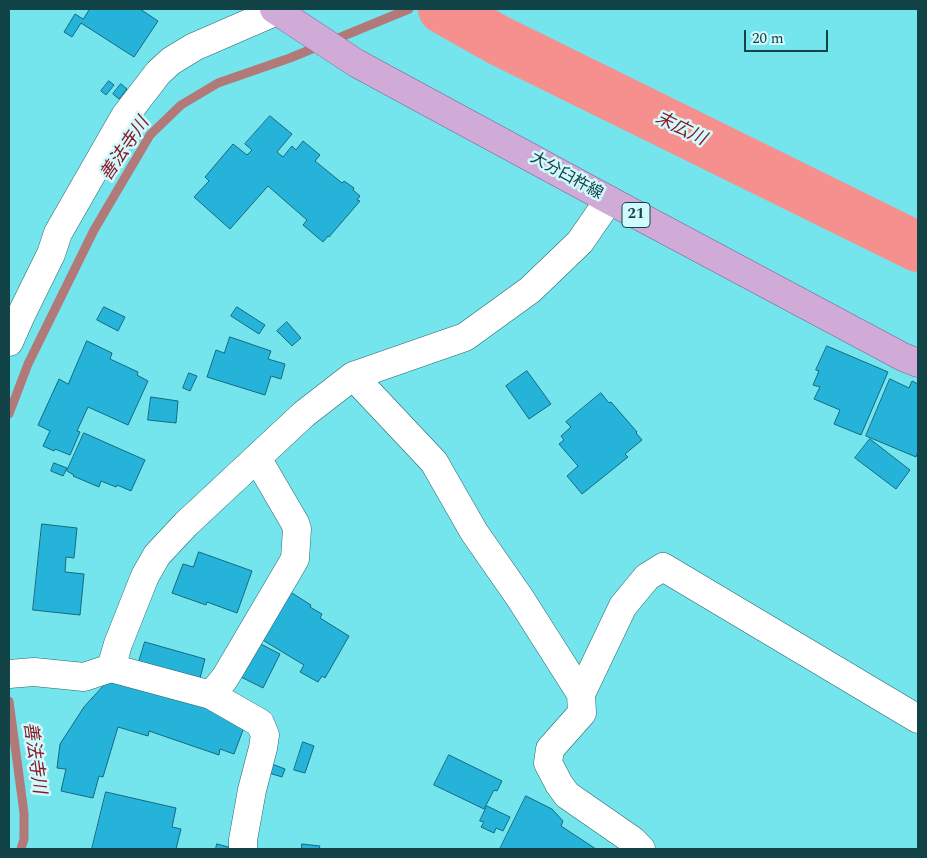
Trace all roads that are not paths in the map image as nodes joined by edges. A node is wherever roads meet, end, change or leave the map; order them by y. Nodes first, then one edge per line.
1 (280, 13) edge
2 (609, 200) junction
3 (9, 342) edge
4 (918, 363) edge
5 (353, 376) junction
6 (258, 458) junction
7 (111, 668) junction
8 (21, 673) edge
9 (581, 694) junction
10 (211, 695) junction
11 (918, 718) edge
12 (243, 849) edge
13 (641, 849) edge

1 - 2 main road, 大分臼杵線 / 21
1 - 3 street
2 - 4 main road, 大分臼杵線 / 21
2 - 5 street
5 - 6 street
5 - 9 street
6 - 7 street
6 - 10 street
7 - 8 street
7 - 10 street
9 - 11 street
9 - 13 street
10 - 12 street

